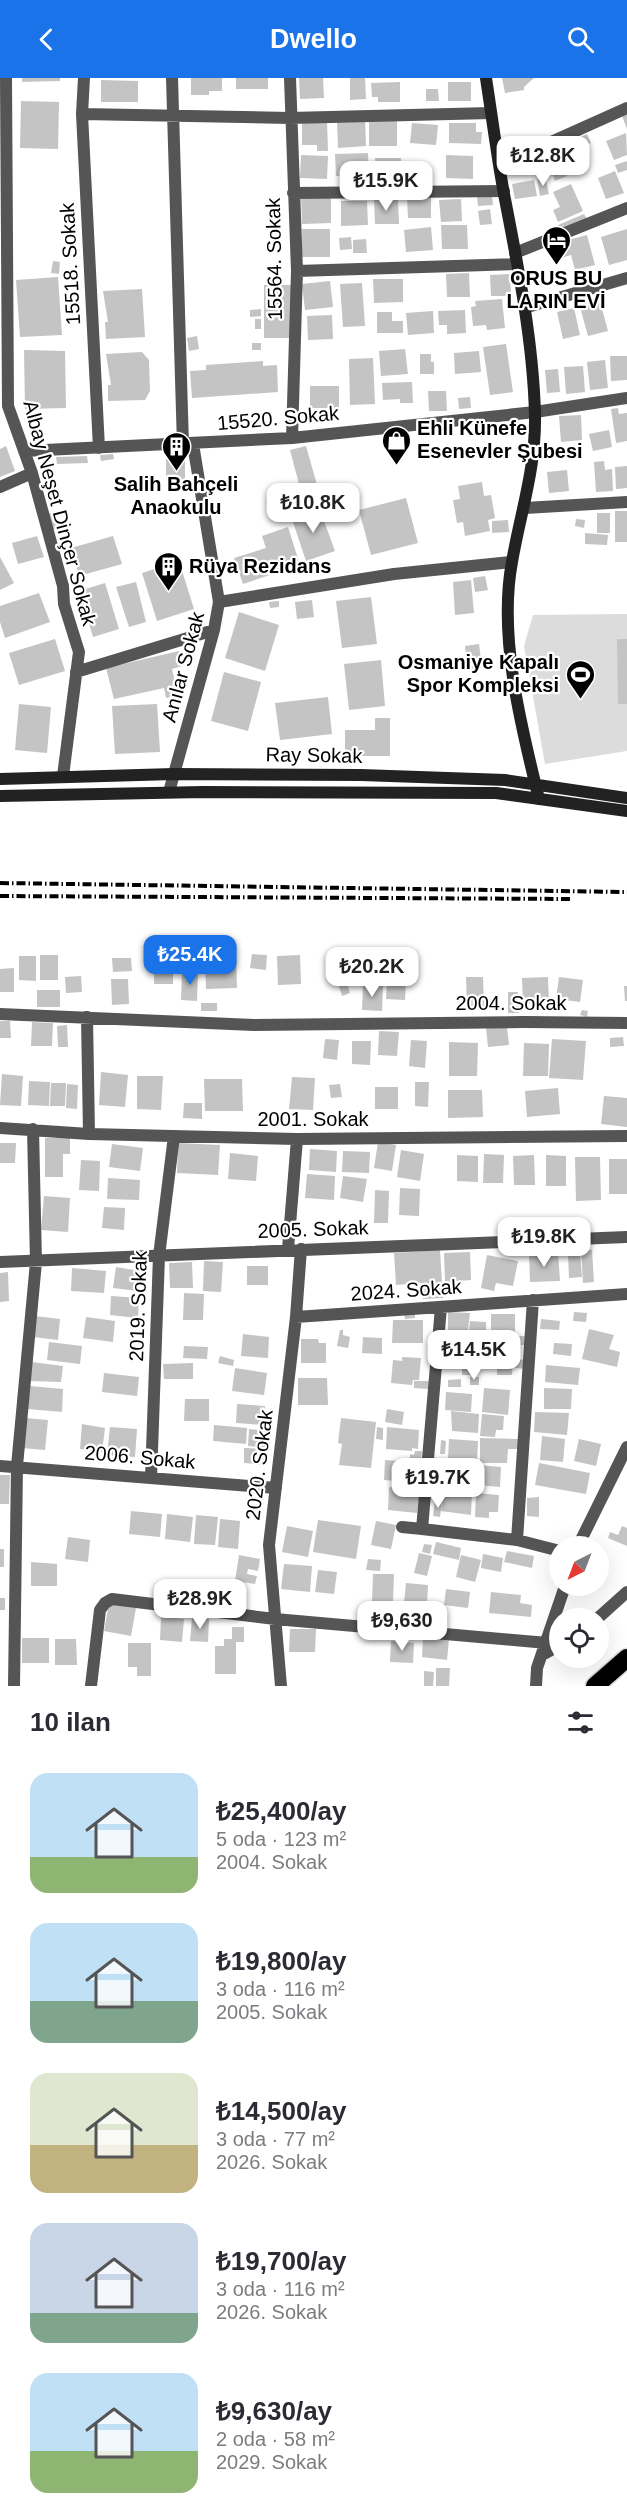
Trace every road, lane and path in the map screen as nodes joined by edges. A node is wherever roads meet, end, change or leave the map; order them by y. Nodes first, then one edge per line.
1 (6, 78) edge
2 (84, 78) edge
3 (172, 78) edge
4 (290, 78) edge
5 (486, 78) edge
6 (627, 108) edge
7 (491, 113) junction
8 (82, 114) junction
9 (173, 116) junction
10 (290, 118) junction
11 (500, 165) junction
12 (504, 191) junction
13 (293, 193) junction
14 (627, 208) edge
15 (516, 259) junction
16 (297, 271) junction
17 (627, 278) edge
18 (524, 308) junction
19 (4, 309) edge
20 (627, 398) edge
21 (4, 407) edge
22 (535, 412) junction
23 (292, 438) junction
24 (188, 445) junction
25 (99, 448) junction
26 (24, 451) junction
27 (32, 473) junction
28 (0, 487) edge
29 (627, 502) edge
30 (525, 508) junction
31 (511, 562) junction
32 (219, 602) junction
33 (214, 630) junction
34 (76, 672) junction
35 (174, 774) junction
36 (63, 776) junction
37 (0, 779) edge
38 (536, 783) junction
39 (169, 792) junction
40 (0, 796) edge
41 (627, 798) edge
42 (540, 799) junction
43 (627, 811) edge
44 (0, 1014) edge
45 (87, 1017) junction
46 (627, 1023) edge
47 (0, 1128) edge
48 (33, 1129) junction
49 (89, 1134) junction
50 (627, 1136) edge
51 (174, 1137) junction
52 (297, 1139) junction
53 (627, 1237) edge
54 (288, 1249) junction
55 (301, 1249) junction
56 (159, 1256) junction
57 (0, 1262) edge
58 (36, 1262) junction
59 (627, 1294) edge
60 (533, 1300) junction
61 (441, 1307) junction
62 (296, 1317) junction
63 (627, 1447) edge
64 (0, 1466) edge
65 (17, 1466) junction
66 (152, 1478) junction
67 (276, 1488) junction
68 (402, 1527) dead end
69 (422, 1529) junction
70 (583, 1536) edge
71 (517, 1540) junction
72 (549, 1548) edge
73 (627, 1592) edge
74 (609, 1608) edge
75 (275, 1619) junction
76 (549, 1648) edge
77 (549, 1650) edge
78 (627, 1658) edge
79 (14, 1686) edge
80 (91, 1686) edge
81 (281, 1686) edge
82 (536, 1686) edge
83 (595, 1686) edge

1 - 19 street, Albay Neşet Dinçer Sokak
2 - 8 street, 15518. Sokak
3 - 9 street, Anılar Sokak
4 - 10 street, 15564. Sokak
5 - 7 street
6 - 11 street
7 - 10 street
7 - 11 street
8 - 9 street
8 - 25 street, 15518. Sokak
9 - 10 street
9 - 24 street, Anılar Sokak
10 - 13 street, 15564. Sokak
11 - 12 street
12 - 13 street
12 - 15 street
13 - 16 street, 15564. Sokak
14 - 15 street
15 - 16 street
15 - 18 street
16 - 23 street, 15564. Sokak
17 - 18 street
18 - 22 street
19 - 21 street, Albay Neşet Dinçer Sokak
20 - 22 street, 15520. Sokak
21 - 26 street, Albay Neşet Dinçer Sokak
22 - 23 street, 15520. Sokak
22 - 30 street
23 - 24 street, 15520. Sokak
24 - 25 street, 15520. Sokak
24 - 32 street, Anılar Sokak
25 - 26 street, 15520. Sokak
26 - 27 street, Albay Neşet Dinçer Sokak
27 - 28 street
27 - 34 street, Albay Neşet Dinçer Sokak
29 - 30 street
30 - 31 street
31 - 32 street
31 - 38 street
32 - 33 street, Anılar Sokak
33 - 34 street
33 - 35 street, Anılar Sokak
34 - 36 street, Albay Neşet Dinçer Sokak
35 - 36 street, Ray Sokak
35 - 38 street, Ray Sokak
35 - 39 street, Anılar Sokak
36 - 37 street, Ray Sokak
38 - 41 street, Ray Sokak
38 - 42 street
39 - 40 street
39 - 42 street
42 - 43 street
44 - 45 street, 2004. Sokak
45 - 46 street, 2004. Sokak
45 - 49 street
47 - 48 street, 2001. Sokak
48 - 49 street, 2001. Sokak
48 - 58 street
49 - 51 street, 2001. Sokak
50 - 52 street, 2001. Sokak
51 - 52 street, 2001. Sokak
51 - 56 street, 2019. Sokak
52 - 54 street
53 - 55 street, 2005. Sokak
54 - 55 street, 2005. Sokak
54 - 56 street, 2005. Sokak
55 - 62 street, 2020. Sokak
56 - 58 street, 2005. Sokak
56 - 66 street, 2019. Sokak
57 - 58 street, 2005. Sokak
58 - 65 street
59 - 60 street, 2024. Sokak
60 - 61 street, 2024. Sokak
60 - 71 street
61 - 62 street, 2024. Sokak
61 - 69 street
62 - 67 street, 2020. Sokak
63 - 70 street
64 - 65 street, 2006. Sokak
65 - 66 street, 2006. Sokak
65 - 79 street
66 - 67 street, 2006. Sokak
67 - 75 street, 2020. Sokak
68 - 69 street
69 - 71 street
71 - 72 street
73 - 74 street
75 - 76 street
75 - 80 street
75 - 81 street, 2020. Sokak
77 - 82 street
78 - 83 highway

